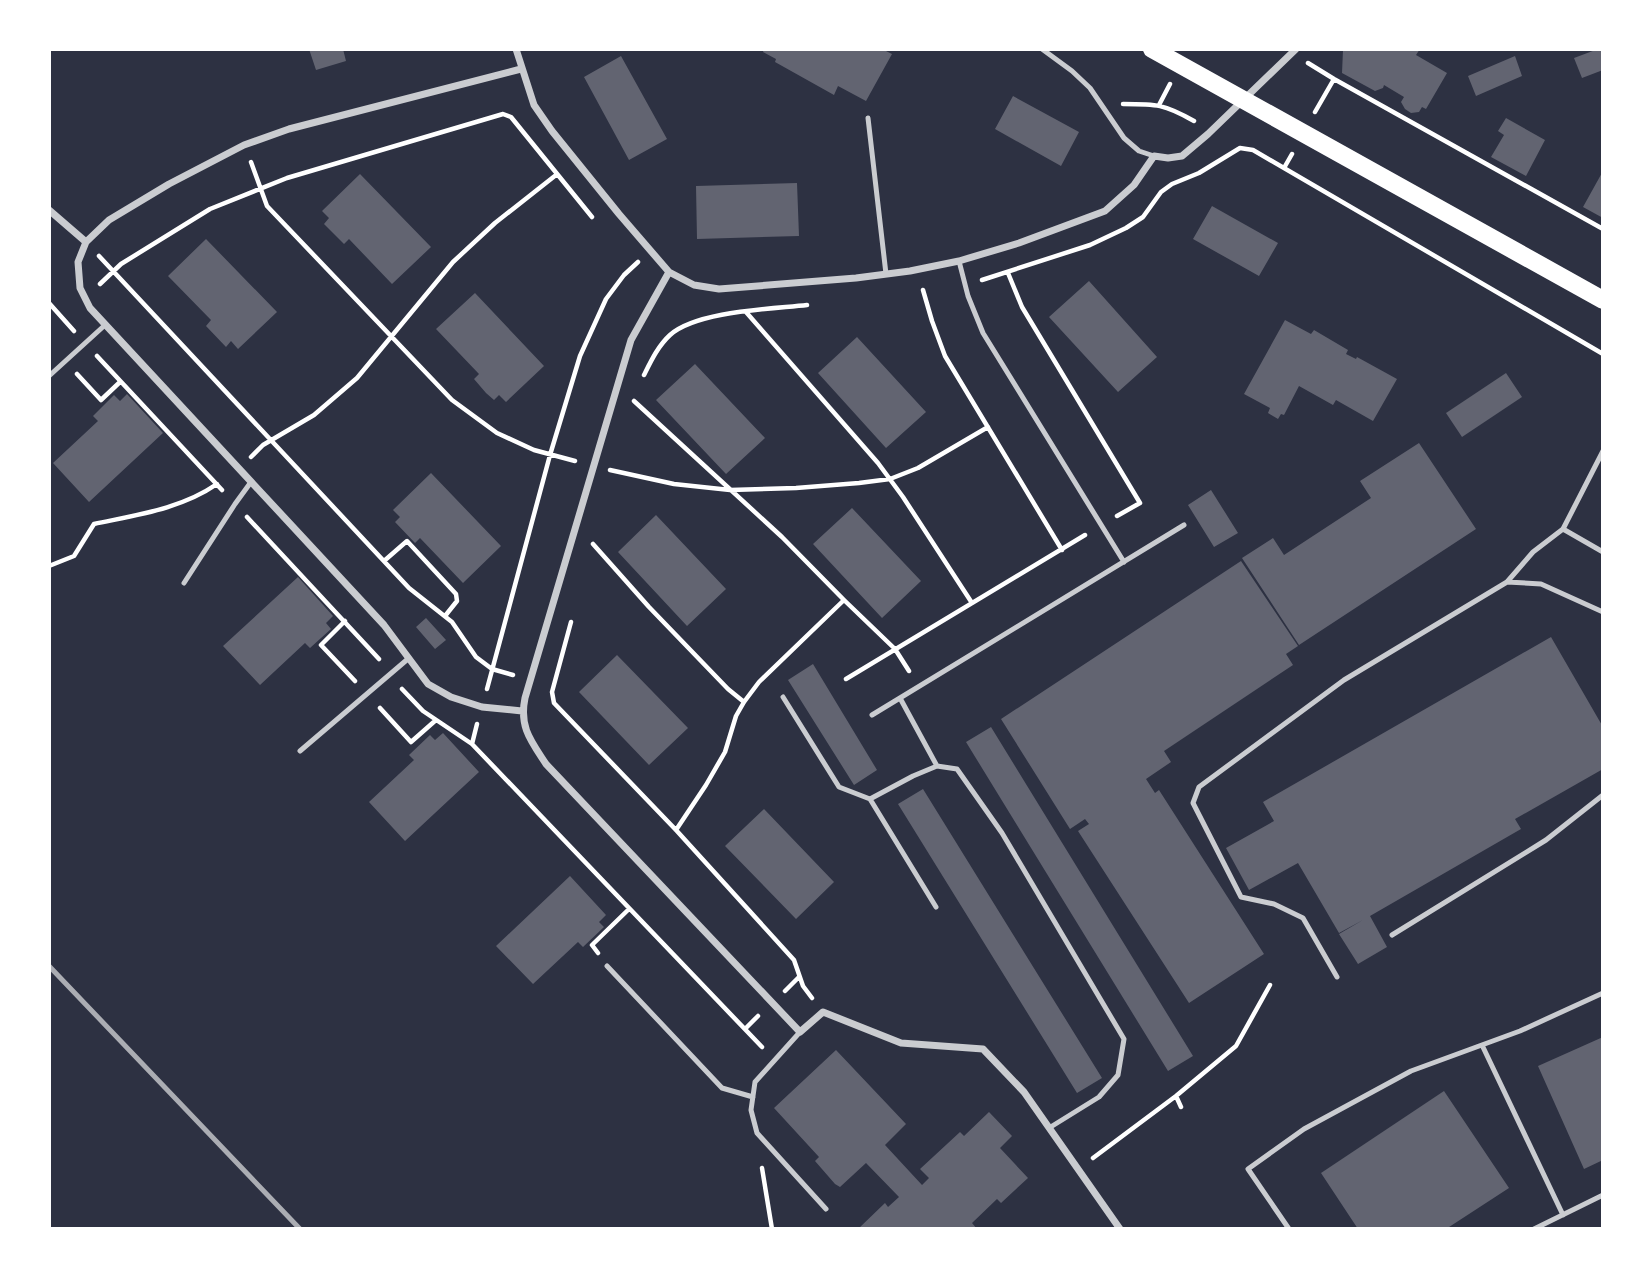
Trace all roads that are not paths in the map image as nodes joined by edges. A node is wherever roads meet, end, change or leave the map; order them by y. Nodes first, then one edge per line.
1 (516, 49) edge
2 (1042, 49) edge
3 (1152, 49) edge
4 (1294, 51) edge
5 (522, 69) junction
6 (1242, 99) junction
7 (868, 118) dead end
8 (1154, 156) junction
9 (49, 210) edge
10 (86, 242) junction
11 (959, 261) junction
12 (669, 272) junction
13 (886, 274) junction
14 (1603, 300) edge
15 (105, 325) junction
16 (49, 376) edge
17 (1603, 451) edge
18 (251, 482) junction
19 (1184, 525) dead end
20 (1563, 529) junction
21 (1603, 552) edge
22 (1124, 562) junction
23 (1507, 582) junction
24 (184, 583) dead end
25 (1603, 612) edge
26 (408, 658) junction
27 (783, 697) dead end
28 (900, 698) junction
29 (523, 711) junction
30 (872, 715) dead end
31 (300, 751) dead end
32 (937, 766) junction
33 (1603, 795) edge
34 (870, 799) junction
35 (936, 907) dead end
36 (1392, 935) dead end
37 (607, 966) road end
38 (1337, 977) dead end
39 (1603, 993) edge
40 (800, 1031) junction
41 (1482, 1045) junction
42 (753, 1097) junction
43 (1049, 1128) junction
44 (1603, 1195) edge
45 (826, 1209) dead end
46 (1563, 1215) junction
47 (1120, 1229) edge
48 (1289, 1229) edge
49 (1534, 1229) edge

1 - 5 street
2 - 8 lane
3 - 6 main road
4 - 6 street
5 - 10 street
5 - 12 street
6 - 8 street
6 - 14 main road
7 - 13 lane
8 - 11 street
9 - 10 street
10 - 15 street
11 - 13 street
11 - 22 lane
12 - 13 street
12 - 29 street
15 - 16 lane
15 - 18 street
17 - 20 lane
18 - 24 lane
18 - 26 street
19 - 22 lane
20 - 21 lane
20 - 23 lane
22 - 28 lane
23 - 25 lane
23 - 38 lane
26 - 29 street
26 - 31 lane
27 - 34 lane
28 - 30 lane
28 - 32 lane
29 - 40 street
32 - 34 lane
32 - 43 lane
33 - 36 lane
34 - 35 lane
37 - 42 lane
39 - 41 lane
40 - 42 lane
40 - 43 street
41 - 46 lane
41 - 48 lane
42 - 45 lane
43 - 47 street
44 - 46 lane
46 - 49 lane

